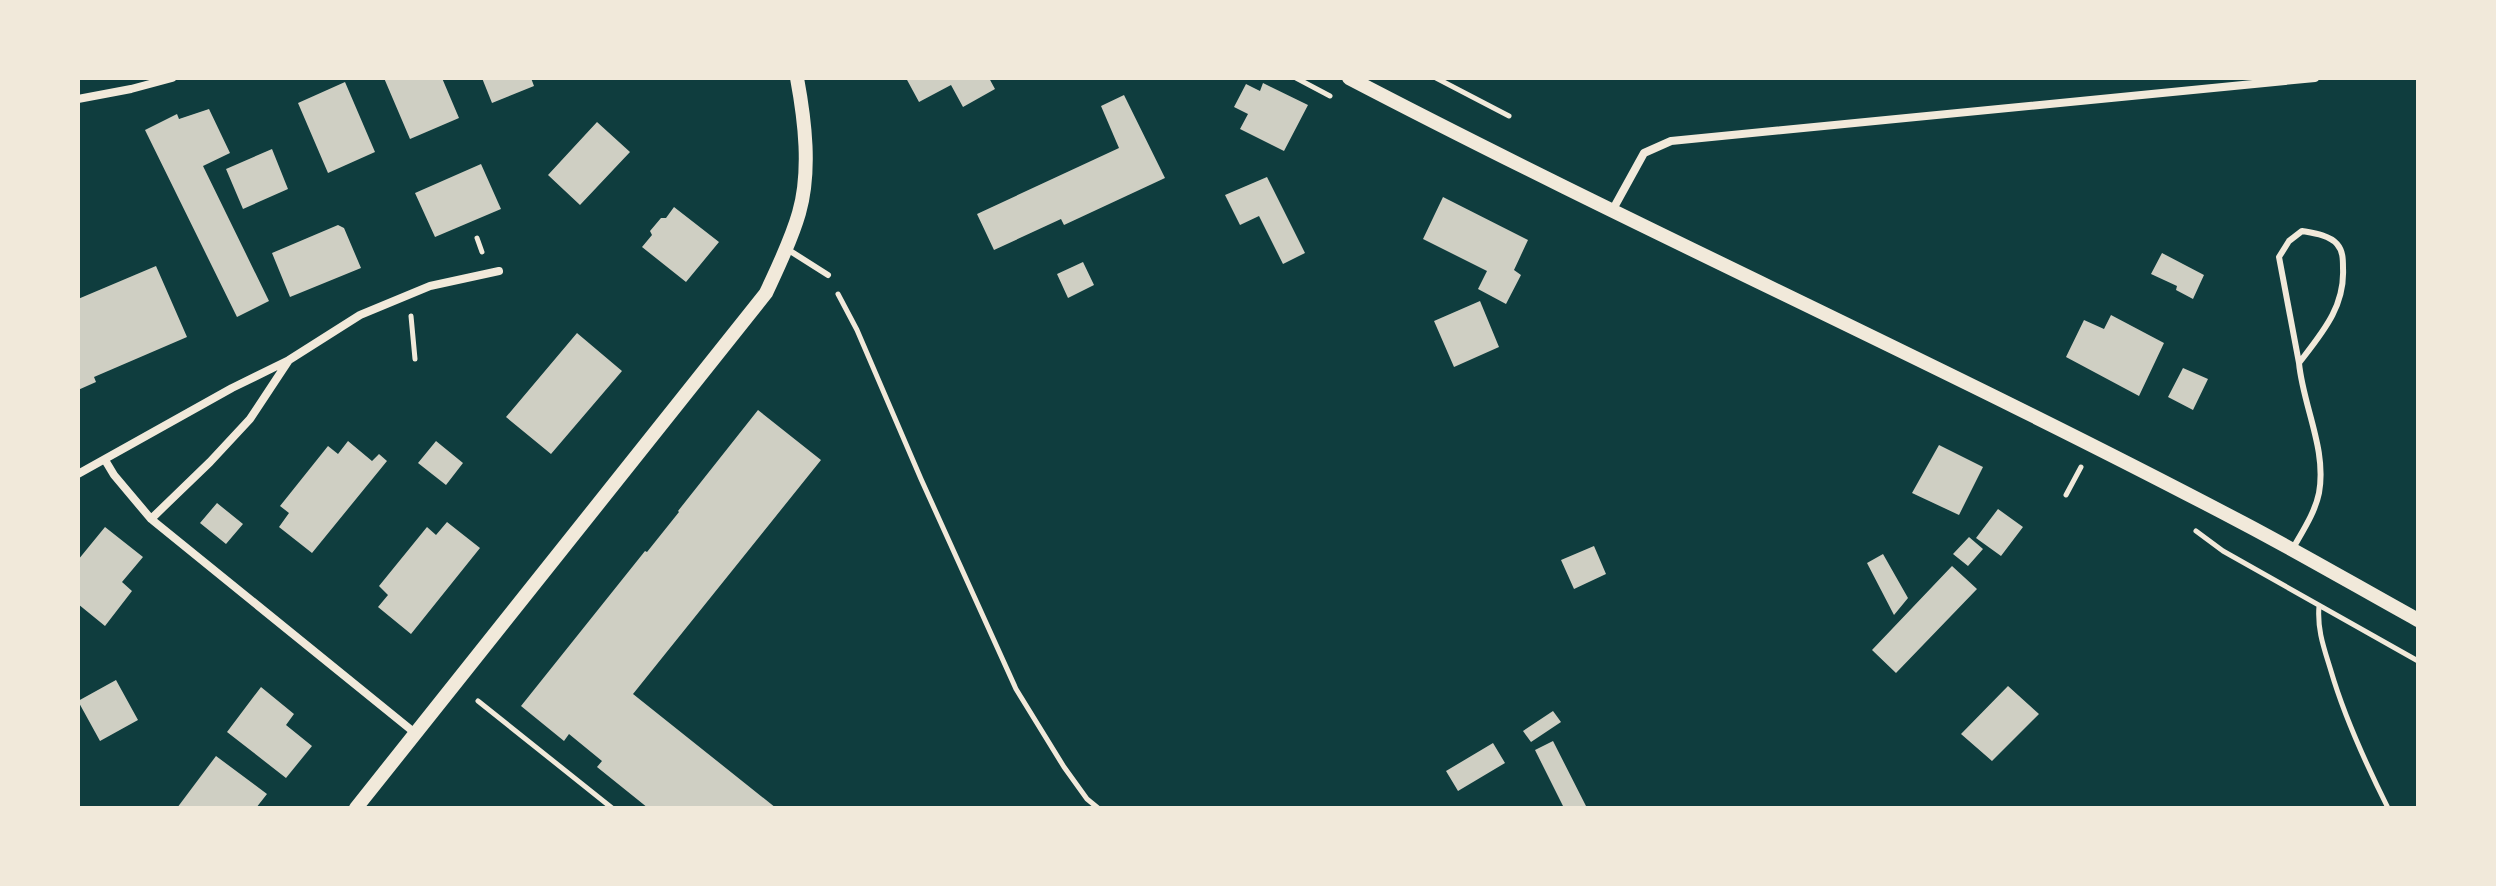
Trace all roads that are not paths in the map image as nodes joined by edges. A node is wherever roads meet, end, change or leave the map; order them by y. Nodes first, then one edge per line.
1 (129, 78) edge
2 (172, 78) edge
3 (797, 78) edge
4 (1349, 78) edge
5 (2315, 78) edge
6 (131, 89) junction
7 (78, 99) edge
8 (1612, 211) junction
9 (787, 249) junction
10 (499, 271) dead end
11 (828, 275) road end
12 (289, 360) junction
13 (2299, 363) junction
14 (105, 460) junction
15 (78, 474) edge
16 (151, 519) junction
17 (2292, 550) junction
18 (2418, 620) edge
19 (415, 733) junction
20 (356, 808) edge

1 - 6 street
2 - 6 street
3 - 9 street
4 - 8 street
5 - 8 street
6 - 7 street
8 - 17 street
9 - 11 lane
9 - 19 street
10 - 12 street
12 - 14 street
12 - 16 street
13 - 13 lane
13 - 17 lane
14 - 15 street
14 - 16 street
16 - 19 street
17 - 18 street
19 - 20 street

